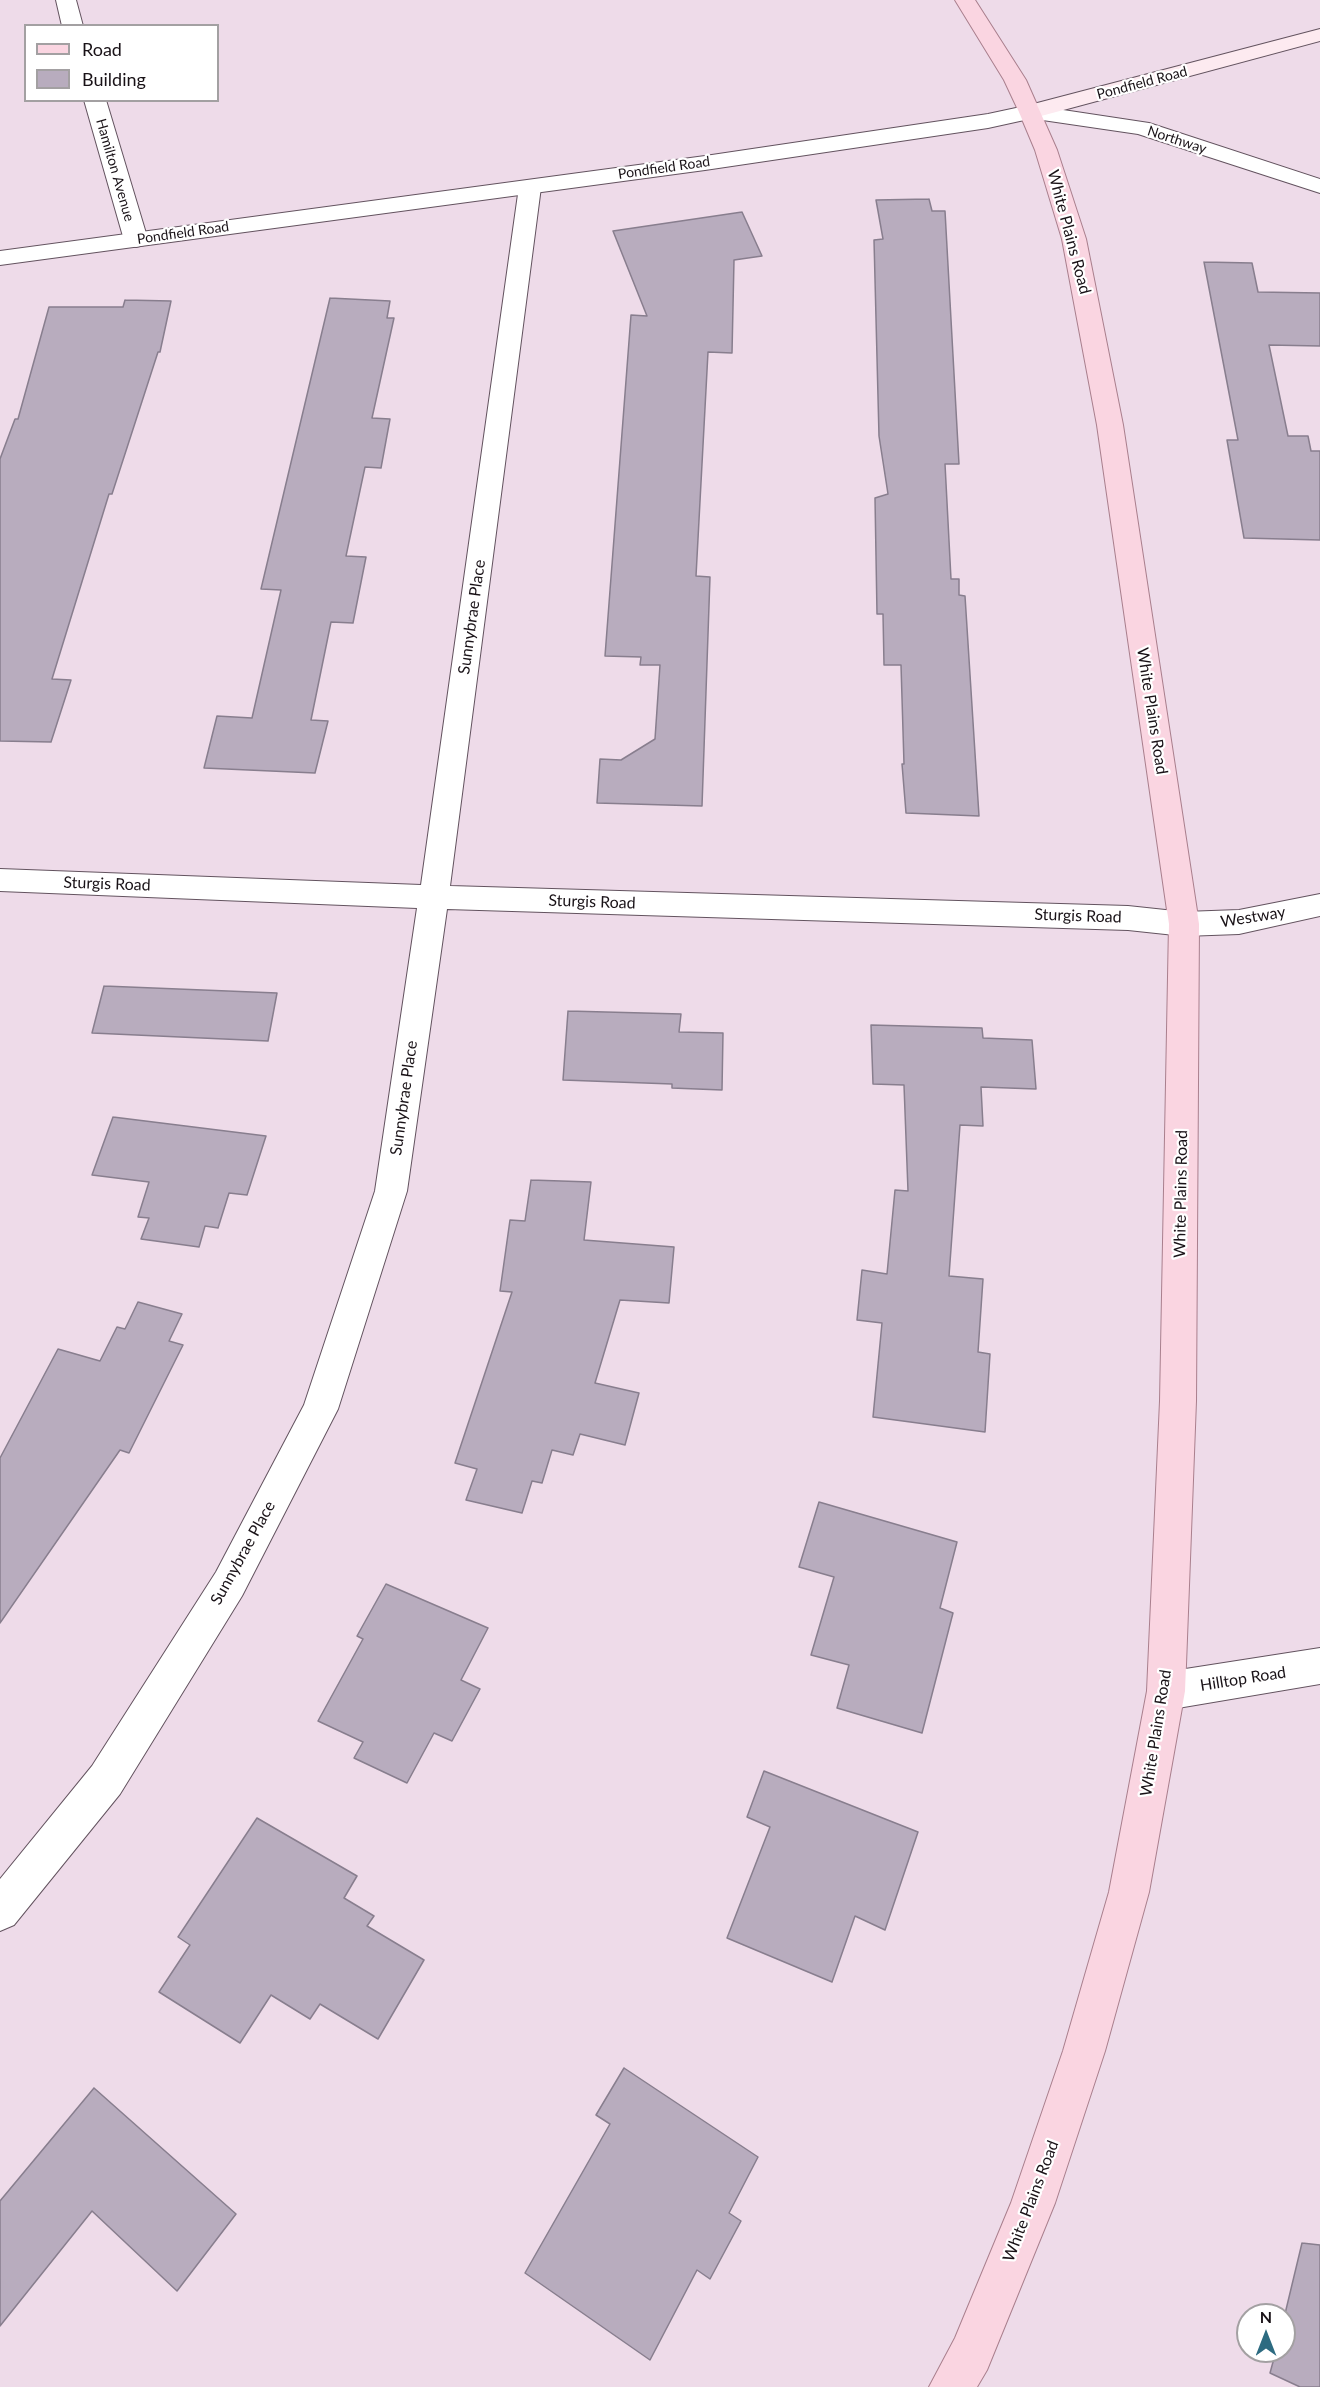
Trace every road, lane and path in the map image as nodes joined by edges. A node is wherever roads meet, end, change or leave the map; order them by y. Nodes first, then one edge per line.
1 (66, 0) edge
2 (965, 0) edge
3 (72, 24) edge
4 (1320, 35) edge
5 (96, 102) edge
6 (1030, 112) junction
7 (1320, 186) edge
8 (530, 187) junction
9 (136, 240) junction
10 (0, 258) edge
11 (0, 880) edge
12 (434, 897) junction
13 (1320, 905) edge
14 (1184, 924) junction
15 (1320, 1665) edge
16 (1166, 1691) junction
17 (0, 1911) edge
18 (952, 2387) edge

1 - 3 street
2 - 6 main road, White Plains Road
4 - 6 main road, Pondfield Road
5 - 9 street, Hamilton Avenue
6 - 7 street, Northway
6 - 8 street, Pondfield Road
6 - 14 main road, White Plains Road
8 - 9 street, Pondfield Road
8 - 12 street, Sunnybrae Place
9 - 10 street, Pondfield Road
11 - 12 street, Sturgis Road
12 - 14 street, Sturgis Road
12 - 17 street, Sunnybrae Place
13 - 14 street, Westway
14 - 16 main road, White Plains Road
15 - 16 street, Hilltop Road
16 - 18 main road, White Plains Road

